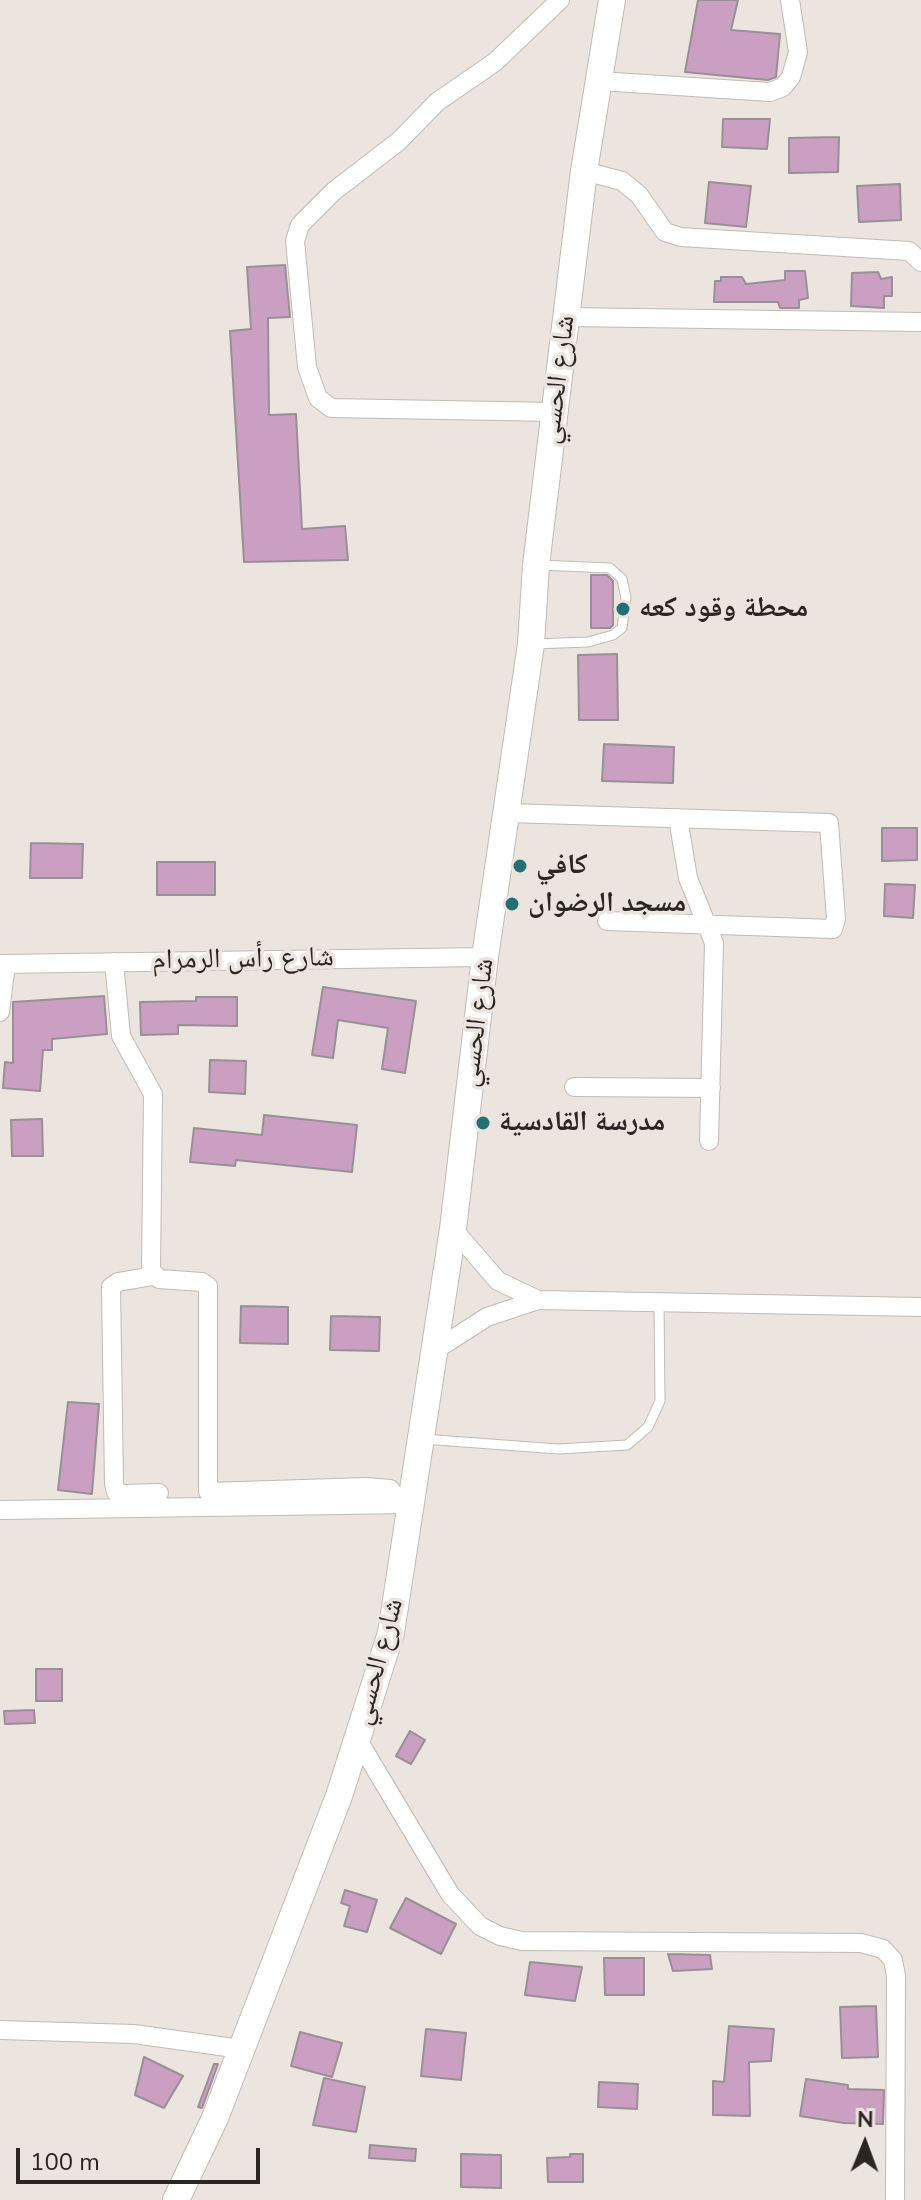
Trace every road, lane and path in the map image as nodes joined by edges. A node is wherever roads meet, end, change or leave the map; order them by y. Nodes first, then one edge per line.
1 (560, 0) edge
2 (612, 0) edge
3 (790, 0) edge
4 (599, 81) junction
5 (584, 171) junction
6 (921, 262) edge
7 (567, 317) junction
8 (921, 322) edge
9 (555, 412) junction
10 (536, 565) junction
11 (531, 644) junction
12 (508, 813) junction
13 (678, 818) junction
14 (607, 921) dead end
15 (708, 924) junction
16 (485, 957) junction
17 (114, 962) junction
18 (3, 964) edge
19 (0, 1012) edge
20 (574, 1087) dead end
21 (711, 1088) junction
22 (709, 1141) dead end
23 (453, 1229) junction
24 (153, 1276) junction
25 (538, 1300) junction
26 (659, 1302) junction
27 (921, 1307) edge
28 (437, 1349) junction
29 (423, 1439) junction
30 (208, 1492) junction
31 (154, 1499) junction
32 (407, 1504) junction
33 (0, 1510) edge
34 (358, 1740) junction
35 (0, 2030) edge
36 (241, 2049) junction
37 (176, 2200) edge
38 (895, 2200) edge

1 - 9 street
2 - 4 street, شارع الحسي
3 - 4 street
4 - 5 street, شارع الحسي
5 - 6 street
5 - 7 street, شارع الحسي
7 - 8 street
7 - 9 street, شارع الحسي
9 - 10 street, شارع الحسي
10 - 11 street, شارع الحسي
10 - 11 lane
11 - 12 street, شارع الحسي
12 - 13 street
12 - 16 street, شارع الحسي
13 - 15 street
13 - 15 street
14 - 15 street
15 - 21 street
16 - 17 street, شارع رأس الرمرام
16 - 23 street, شارع الحسي
17 - 18 street, شارع رأس الرمرام
17 - 24 street
18 - 19 street
20 - 21 street
21 - 22 street
23 - 25 street
23 - 28 street, شارع الحسي
24 - 30 street
24 - 31 street
25 - 26 street
25 - 28 street
26 - 27 street
26 - 29 lane
28 - 29 street, شارع الحسي
29 - 32 street, شارع الحسي
30 - 31 street
30 - 32 street
31 - 32 street
31 - 33 street
32 - 34 street, شارع الحسي
34 - 36 street, شارع الحسي
34 - 38 street
35 - 36 street
36 - 37 street, شارع الحسي

